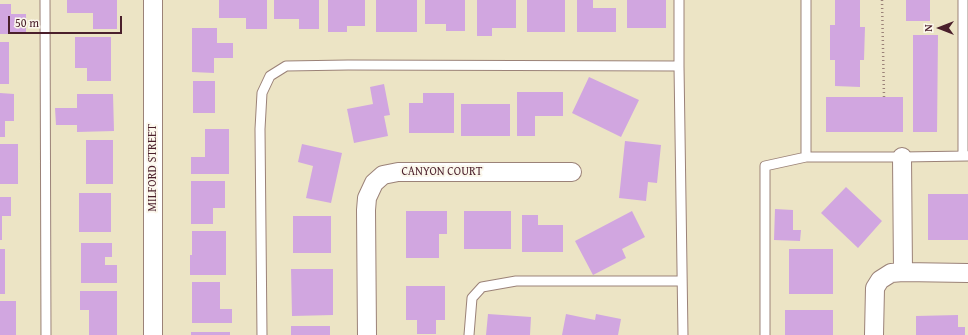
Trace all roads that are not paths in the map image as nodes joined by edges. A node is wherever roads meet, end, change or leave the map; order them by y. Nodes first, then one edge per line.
1 (45, 0) edge
2 (153, 0) edge
3 (679, 0) edge
4 (806, 0) edge
5 (963, 0) edge
6 (679, 66) junction
7 (965, 156) edge
8 (806, 157) junction
9 (902, 158) junction
10 (572, 172) dead end
11 (903, 272) junction
12 (968, 273) edge
13 (682, 281) junction
14 (46, 335) edge
15 (153, 335) edge
16 (262, 335) edge
17 (367, 335) edge
18 (469, 335) edge
19 (683, 335) edge
20 (765, 335) edge
21 (874, 335) edge

1 - 14 lane
2 - 15 street, MILFORD STREET
3 - 6 lane
4 - 8 lane
5 - 7 lane
6 - 13 lane
6 - 16 lane
7 - 9 lane
8 - 9 lane
8 - 20 lane
9 - 11 street
10 - 17 street, CANYON COURT
11 - 12 street
11 - 21 street
13 - 18 lane
13 - 19 lane

